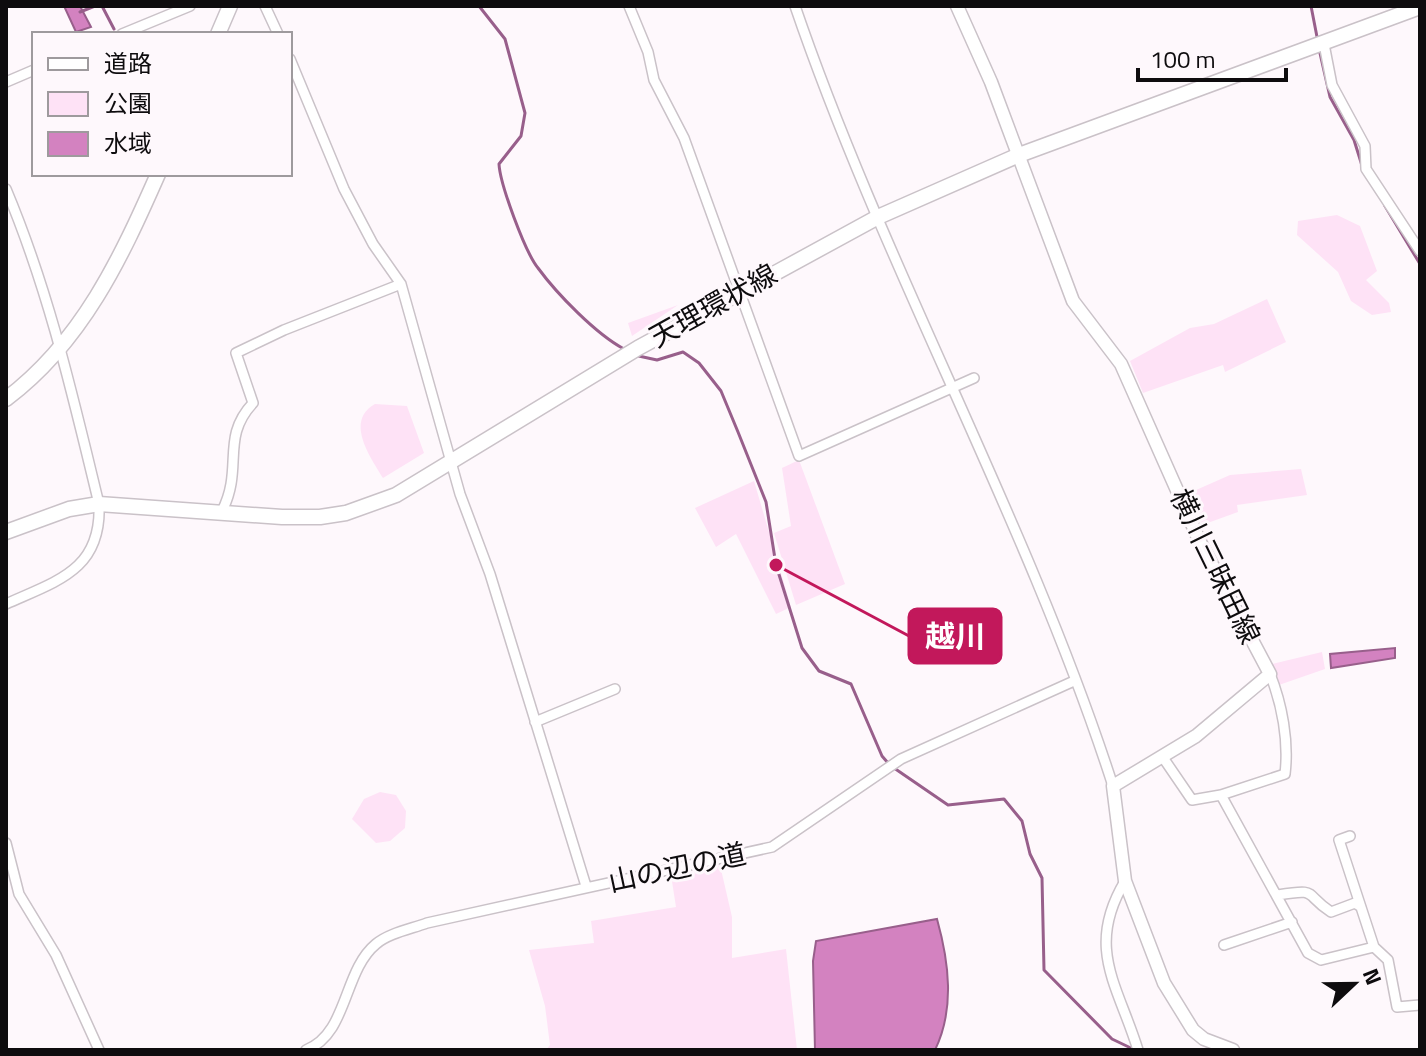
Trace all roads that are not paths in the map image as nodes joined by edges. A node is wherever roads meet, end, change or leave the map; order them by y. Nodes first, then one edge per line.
1 (190, 6) edge
2 (230, 6) edge
3 (265, 6) edge
4 (629, 6) edge
5 (795, 6) edge
6 (957, 6) edge
7 (1420, 7) edge
8 (127, 32) edge
9 (219, 32) edge
10 (277, 32) edge
11 (1324, 44) junction
12 (292, 64) edge
13 (32, 71) edge
14 (6, 82) edge
15 (1019, 155) junction
16 (157, 176) edge
17 (6, 189) edge
18 (878, 217) junction
19 (1420, 251) edge
20 (401, 284) junction
21 (736, 291) junction
22 (60, 346) junction
23 (974, 378) dead end
24 (955, 387) junction
25 (6, 399) edge
26 (454, 463) junction
27 (99, 504) junction
28 (222, 511) junction
29 (6, 532) edge
30 (6, 604) edge
31 (1270, 674) junction
32 (1074, 681) junction
33 (615, 689) dead end
34 (535, 722) junction
35 (1164, 759) junction
36 (1113, 786) junction
37 (1221, 795) junction
38 (1350, 836) dead end
39 (6, 843) edge
40 (1125, 881) junction
41 (586, 886) junction
42 (1278, 895) junction
43 (1361, 907) junction
44 (1292, 922) junction
45 (1224, 945) dead end
46 (1374, 947) junction
47 (1420, 1005) edge
48 (99, 1050) edge
49 (306, 1050) edge
50 (1138, 1050) edge
51 (1233, 1050) edge

1 - 8 street
2 - 9 main road
3 - 10 street
4 - 21 street
5 - 18 street
6 - 15 main road, 横川三昧田線
7 - 11 main road, 天理環状線
11 - 15 main road, 天理環状線
11 - 19 street
12 - 20 street
13 - 14 street
15 - 18 main road, 天理環状線
15 - 31 main road, 横川三昧田線
16 - 22 main road
17 - 22 street
18 - 21 main road, 天理環状線
18 - 24 street
20 - 26 street
20 - 28 street
21 - 24 street
21 - 26 main road, 天理環状線
22 - 25 main road
22 - 27 street
23 - 24 street
24 - 32 street
26 - 28 main road, 天理環状線
26 - 34 street
27 - 28 main road, 天理環状線
27 - 29 main road, 天理環状線
27 - 30 street
31 - 35 main road, 横川三昧田線
31 - 37 street
32 - 36 street
32 - 41 street, 山の辺の道
33 - 34 street
34 - 41 street
35 - 36 main road, 横川三昧田線
35 - 37 street
36 - 40 main road
37 - 42 street
38 - 43 street
39 - 48 street
40 - 50 street
40 - 51 main road
41 - 49 street, 山の辺の道
42 - 43 street
42 - 44 street
43 - 46 street
44 - 45 street
44 - 46 street
46 - 47 street

